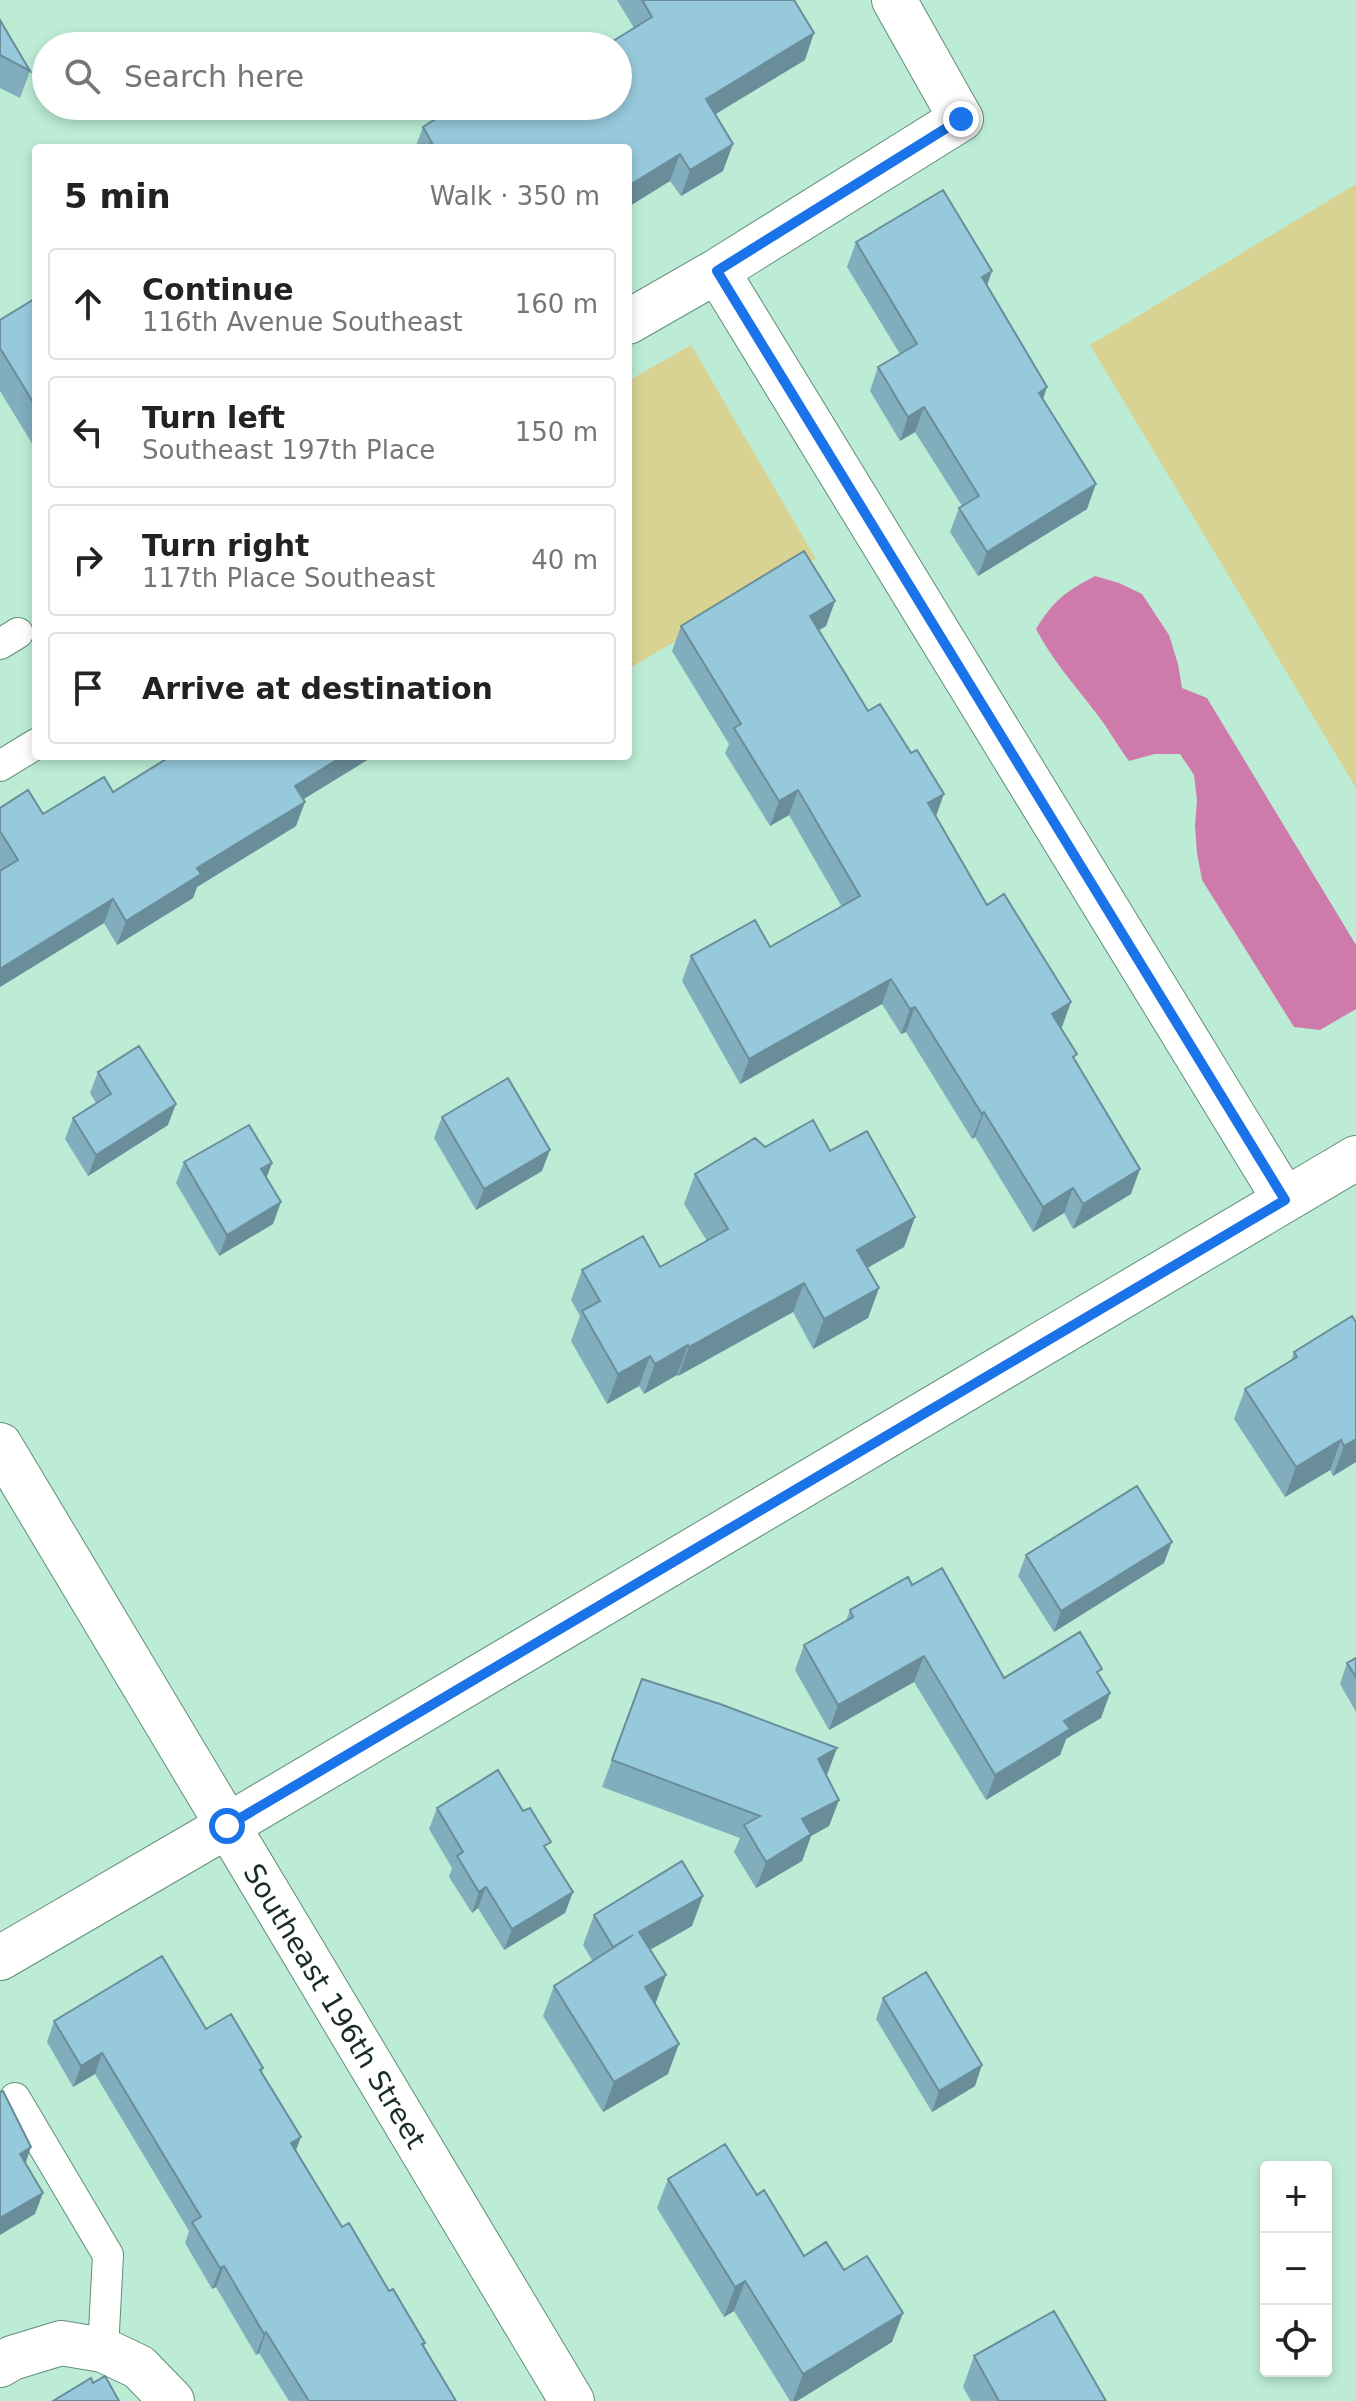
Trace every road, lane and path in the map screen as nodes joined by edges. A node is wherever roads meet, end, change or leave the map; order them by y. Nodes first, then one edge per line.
1 (894, 0) edge
2 (717, 271) junction
3 (632, 320) edge
4 (32, 746) edge
5 (0, 766) edge
6 (1356, 1158) edge
7 (1285, 1200) junction
8 (0, 1445) edge
9 (227, 1826) junction
10 (0, 1958) edge
11 (15, 2098) dead end
12 (103, 2350) junction
13 (0, 2365) edge
14 (172, 2401) edge
15 (572, 2401) edge

1 - 2 street
2 - 3 street
2 - 7 street
4 - 5 lane
6 - 7 street
7 - 9 street
8 - 9 street, Southeast 196th Street
9 - 10 street
9 - 15 street, Southeast 196th Street
11 - 12 lane
12 - 13 street
12 - 14 street

